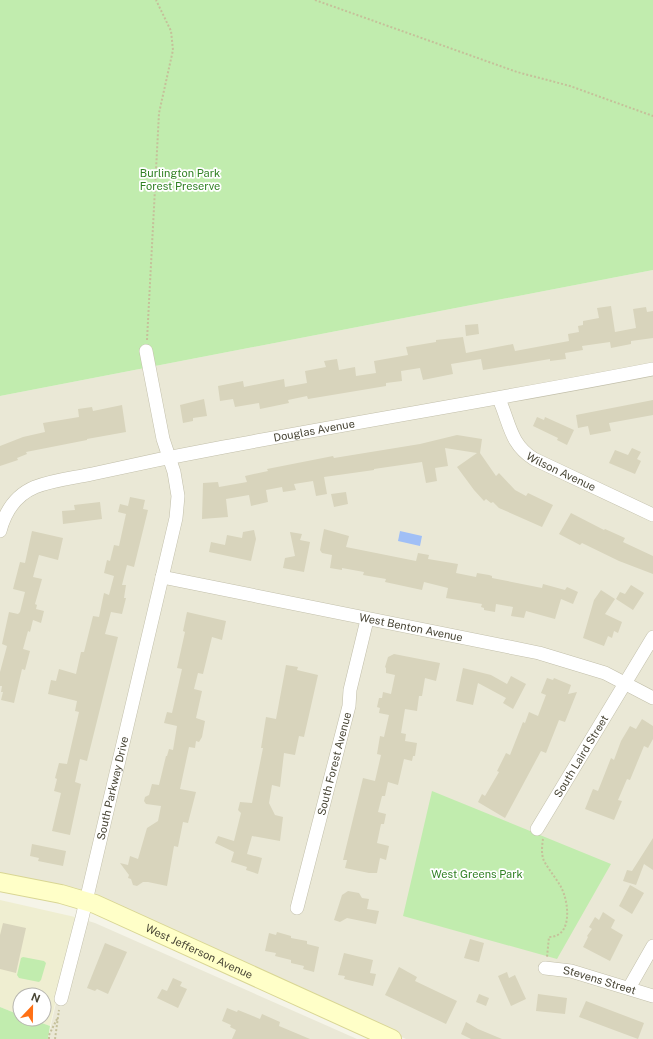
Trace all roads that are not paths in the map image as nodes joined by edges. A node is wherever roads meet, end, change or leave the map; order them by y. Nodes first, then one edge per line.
1 (146, 351) road end
2 (653, 369) edge
3 (499, 399) junction
4 (169, 457) junction
5 (653, 515) edge
6 (0, 531) edge
7 (162, 577) junction
8 (367, 620) junction
9 (653, 636) edge
10 (625, 683) junction
11 (653, 698) edge
12 (538, 829) road end
13 (0, 882) edge
14 (86, 901) junction
15 (297, 908) dead end
16 (653, 946) edge
17 (546, 963) road end
18 (630, 988) junction
19 (653, 996) edge
20 (61, 999) dead end
21 (392, 1039) edge

1 - 4 street, South Parkway Drive
2 - 3 street, Douglas Avenue
3 - 4 street, Douglas Avenue
3 - 5 street, Wilson Avenue
4 - 6 street, Douglas Avenue
4 - 7 street, South Parkway Drive
7 - 8 street, West Benton Avenue
7 - 14 street, South Parkway Drive
8 - 10 street, West Benton Avenue
8 - 15 street, South Forest Avenue
9 - 10 street, South Laird Street
10 - 11 street, West Benton Avenue
10 - 12 street, South Laird Street
13 - 14 street, West Jefferson Avenue
14 - 20 street, South Parkway Drive
14 - 21 street, West Jefferson Avenue
16 - 18 street
17 - 18 street, Stevens Street
18 - 19 street, Stevens Street

